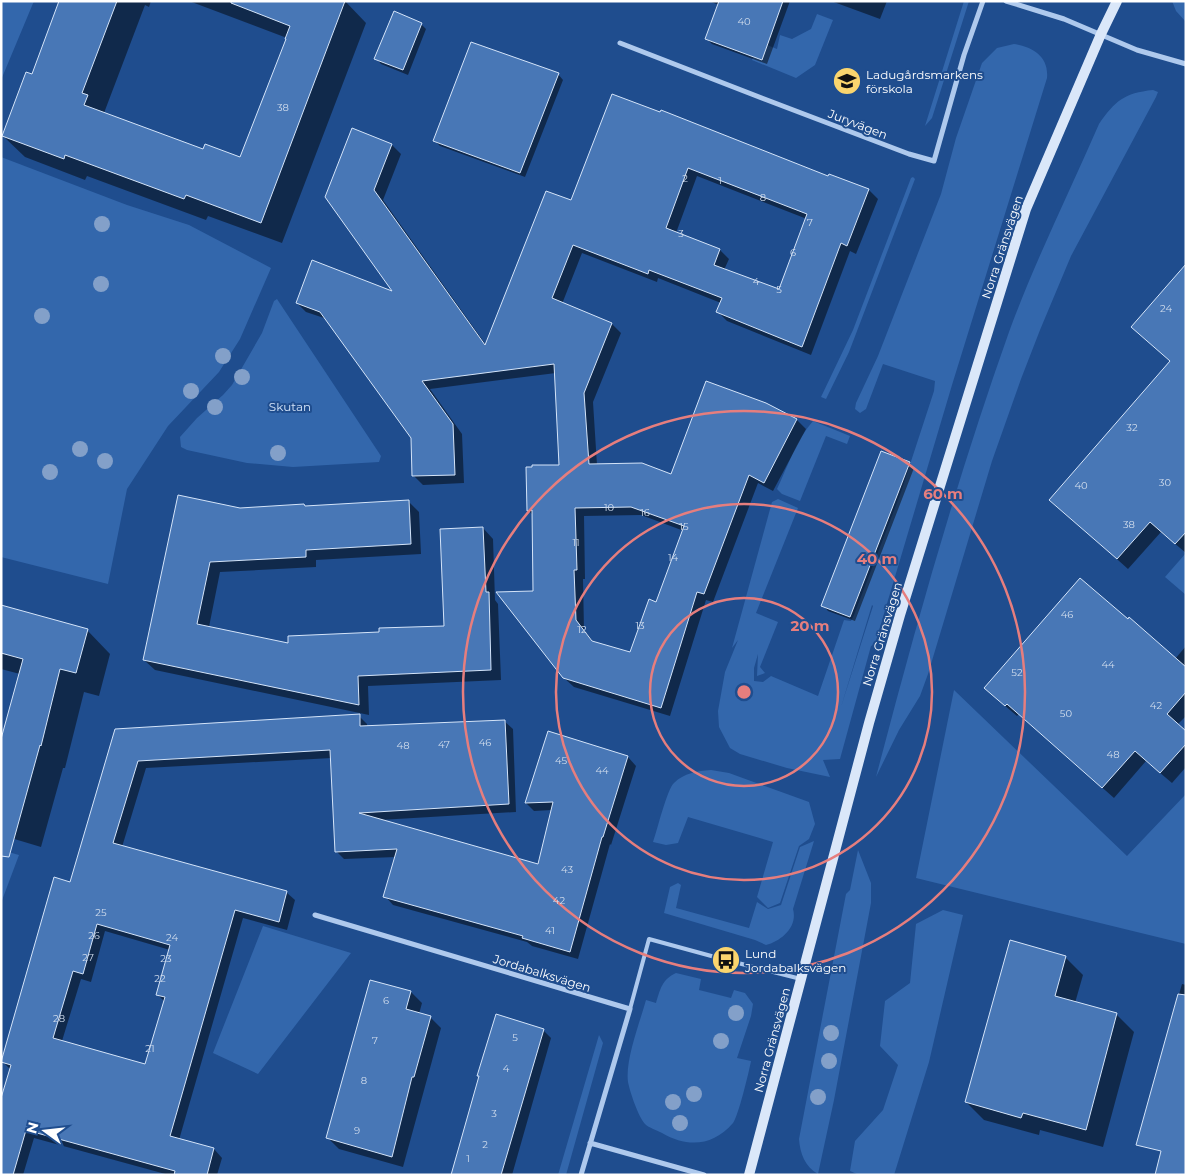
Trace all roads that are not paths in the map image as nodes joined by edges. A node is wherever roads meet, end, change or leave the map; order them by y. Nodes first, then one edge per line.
1 (983, 1) edge
2 (1006, 1) edge
3 (1118, 1) edge
4 (1101, 34) junction
5 (620, 43) dead end
6 (1186, 64) edge
7 (315, 915) dead end
8 (801, 979) junction
9 (630, 1009) junction
10 (590, 1143) junction
11 (581, 1175) edge
12 (704, 1175) edge
13 (749, 1175) edge

1 - 5 street, Juryvägen
2 - 4 street
3 - 4 street, Norra Gränsvägen
4 - 6 street
4 - 8 street, Norra Gränsvägen
7 - 9 street, Jordabalksvägen
8 - 9 lane
8 - 13 street, Norra Gränsvägen
9 - 10 street
10 - 11 street
10 - 12 street

